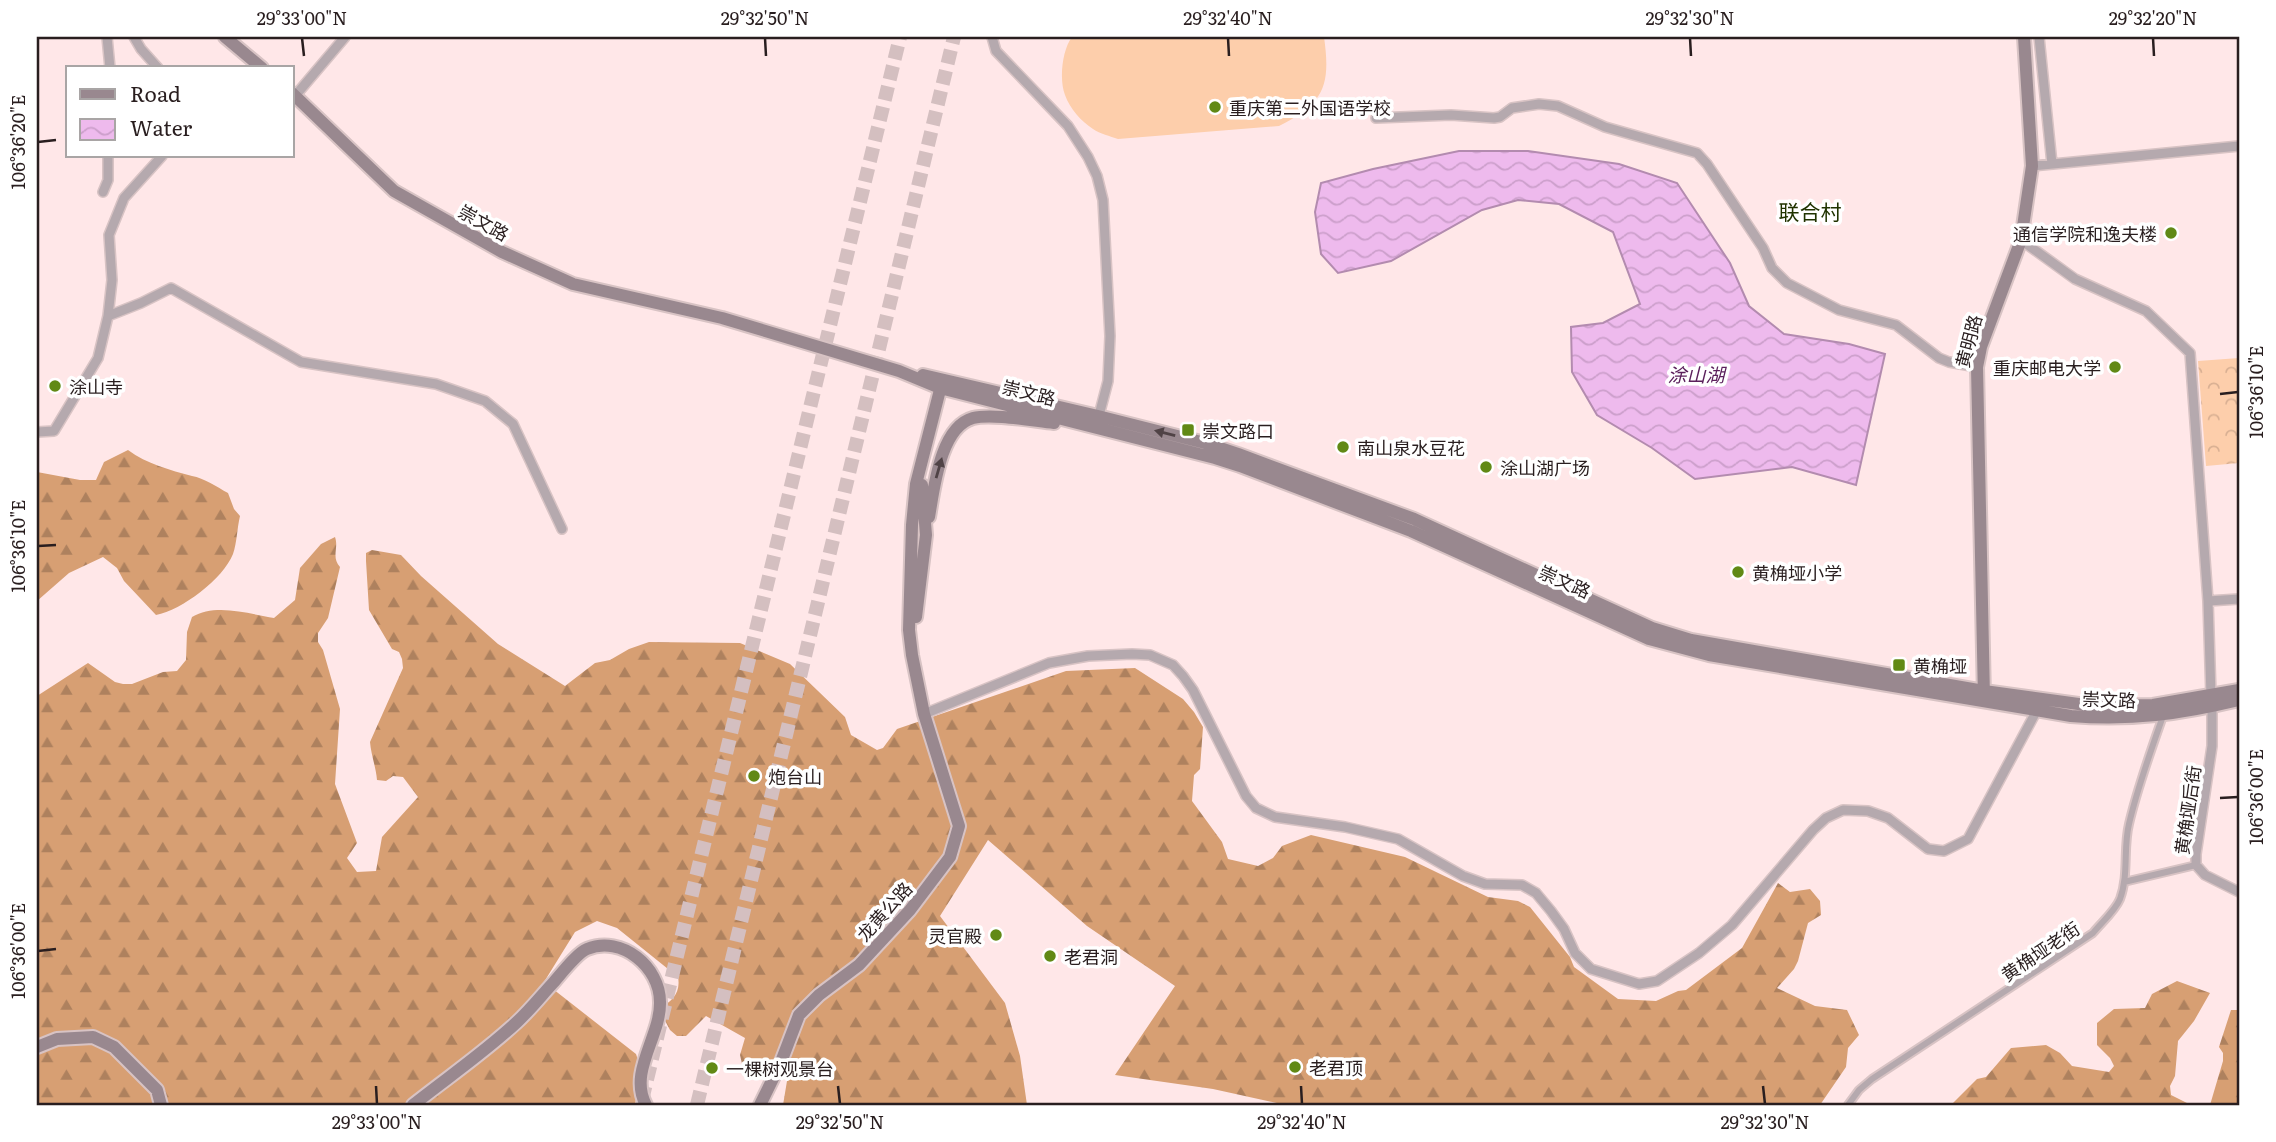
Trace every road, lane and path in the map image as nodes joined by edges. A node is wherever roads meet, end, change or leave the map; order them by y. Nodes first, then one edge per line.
1 (107, 37) edge
2 (134, 37) edge
3 (225, 37) edge
4 (345, 37) edge
5 (992, 37) edge
6 (2024, 37) edge
7 (2039, 37) edge
8 (110, 66) edge
9 (156, 66) edge
10 (260, 66) edge
11 (294, 94) edge
12 (1377, 118) dead end
13 (2239, 146) edge
14 (108, 158) edge
15 (160, 158) edge
16 (2052, 164) junction
17 (2032, 166) junction
18 (103, 192) dead end
19 (2021, 240) junction
20 (108, 316) junction
21 (1977, 367) junction
22 (945, 384) junction
23 (1097, 421) junction
24 (37, 432) edge
25 (562, 528) dead end
26 (926, 535) junction
27 (912, 542) junction
28 (914, 596) junction
29 (2239, 600) edge
30 (2208, 601) junction
31 (2239, 690) edge
32 (1984, 696) junction
33 (2239, 700) edge
34 (2211, 702) junction
35 (2037, 710) junction
36 (924, 714) junction
37 (2163, 716) junction
38 (2196, 865) junction
39 (2124, 883) junction
40 (2239, 892) edge
41 (37, 1047) edge
42 (161, 1105) edge
43 (413, 1105) edge
44 (646, 1105) edge
45 (760, 1105) edge
46 (1848, 1105) edge

1 - 8 street
2 - 9 street
3 - 10 main road
4 - 11 street
5 - 23 street
6 - 17 main road, 黄明路
7 - 16 street
11 - 22 main road, 崇文路
12 - 21 street
13 - 16 street
14 - 18 street
15 - 20 street
16 - 17 street
17 - 19 main road, 黄明路
19 - 21 main road, 黄明路
19 - 30 street, 黄桷垭后街
20 - 24 street
20 - 25 street
21 - 32 main road, 黄明路
22 - 23 main road, 崇文路
22 - 26 main road, 龙黄公路
22 - 27 main road, 龙黄公路
26 -> 23 main road
23 - 32 main road, 崇文路
26 - 27 main road
26 - 28 main road, 龙黄公路
27 - 28 main road, 龙黄公路
28 - 36 main road, 龙黄公路
29 - 30 street
30 - 34 street, 黄桷垭后街
31 - 34 main road, 崇文路
32 - 34 main road, 崇文路
32 - 35 main road, 崇文路
33 - 34 main road, 崇文路
34 - 37 main road, 崇文路
34 - 38 street, 黄桷垭后街
35 - 36 street
35 - 37 main road, 崇文路
36 - 45 main road, 龙黄公路
37 - 39 street, 黄桷垭老街
38 - 39 street
38 - 40 street, 黄桷垭后街
39 - 46 street, 黄桷垭老街
41 - 42 main road
43 - 44 main road

